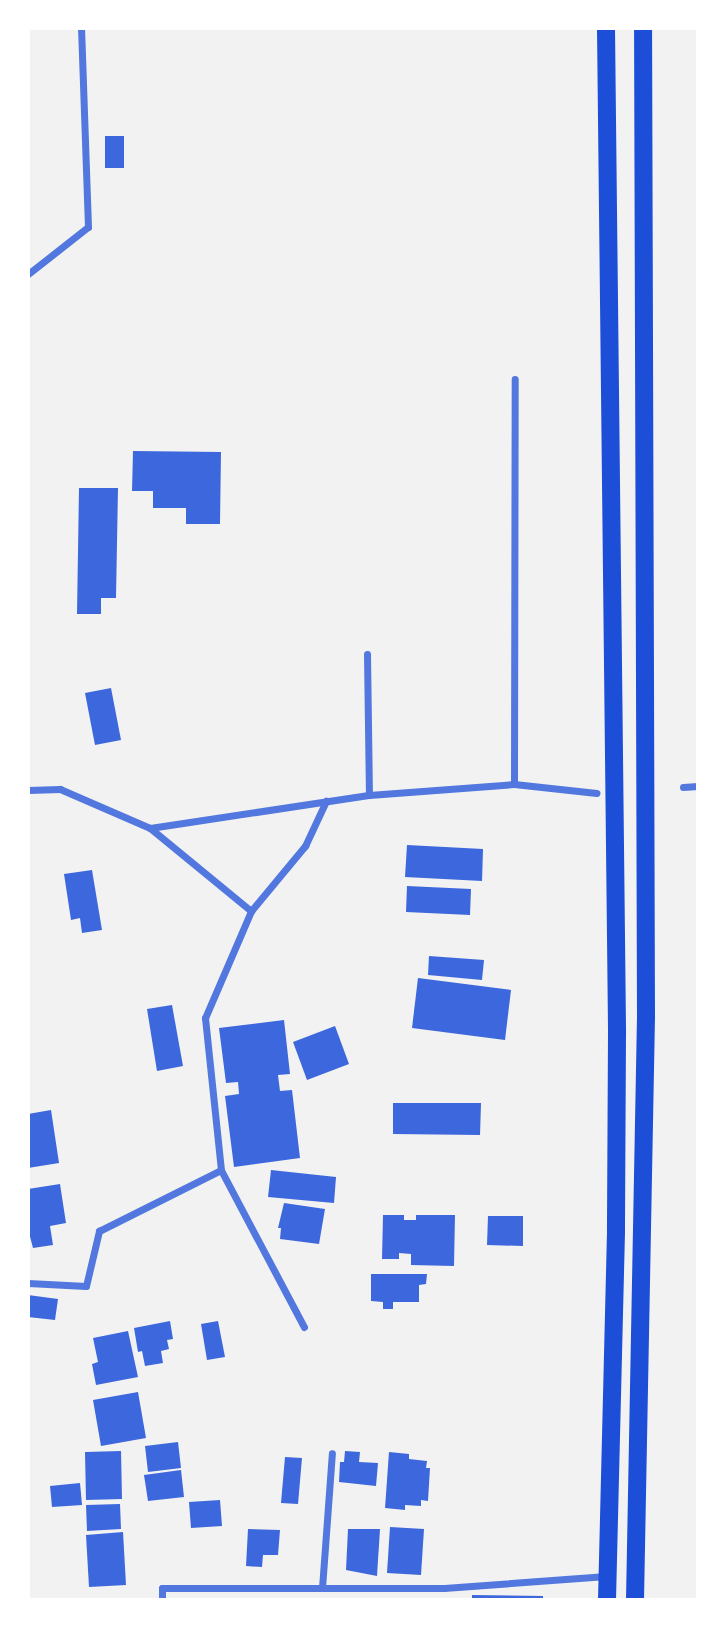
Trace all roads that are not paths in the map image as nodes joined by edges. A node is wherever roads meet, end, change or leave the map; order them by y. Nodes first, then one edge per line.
1 (81, 28) edge
2 (606, 28) edge
3 (643, 28) edge
4 (28, 274) edge
5 (515, 379) dead end
6 (367, 654) dead end
7 (514, 785) junction
8 (698, 786) edge
9 (683, 787) dead end
10 (28, 790) edge
11 (597, 793) dead end
12 (369, 795) junction
13 (326, 801) junction
14 (150, 828) junction
15 (251, 911) junction
16 (221, 1170) junction
17 (28, 1283) edge
18 (304, 1327) dead end
19 (331, 1453) dead end
20 (608, 1576) junction
21 (322, 1588) junction
22 (162, 1600) edge
23 (607, 1600) edge
24 (635, 1600) edge

1 - 4 street
2 - 20 main road
3 - 24 main road
5 - 7 street
6 - 12 street
7 - 11 street
7 - 12 street
8 - 9 street
10 - 14 street
12 - 13 street
13 - 14 street
13 - 15 street
14 - 15 street
15 - 16 street
16 - 17 street
16 - 18 street
19 - 21 street
20 - 21 street
20 - 23 main road
21 - 22 street

